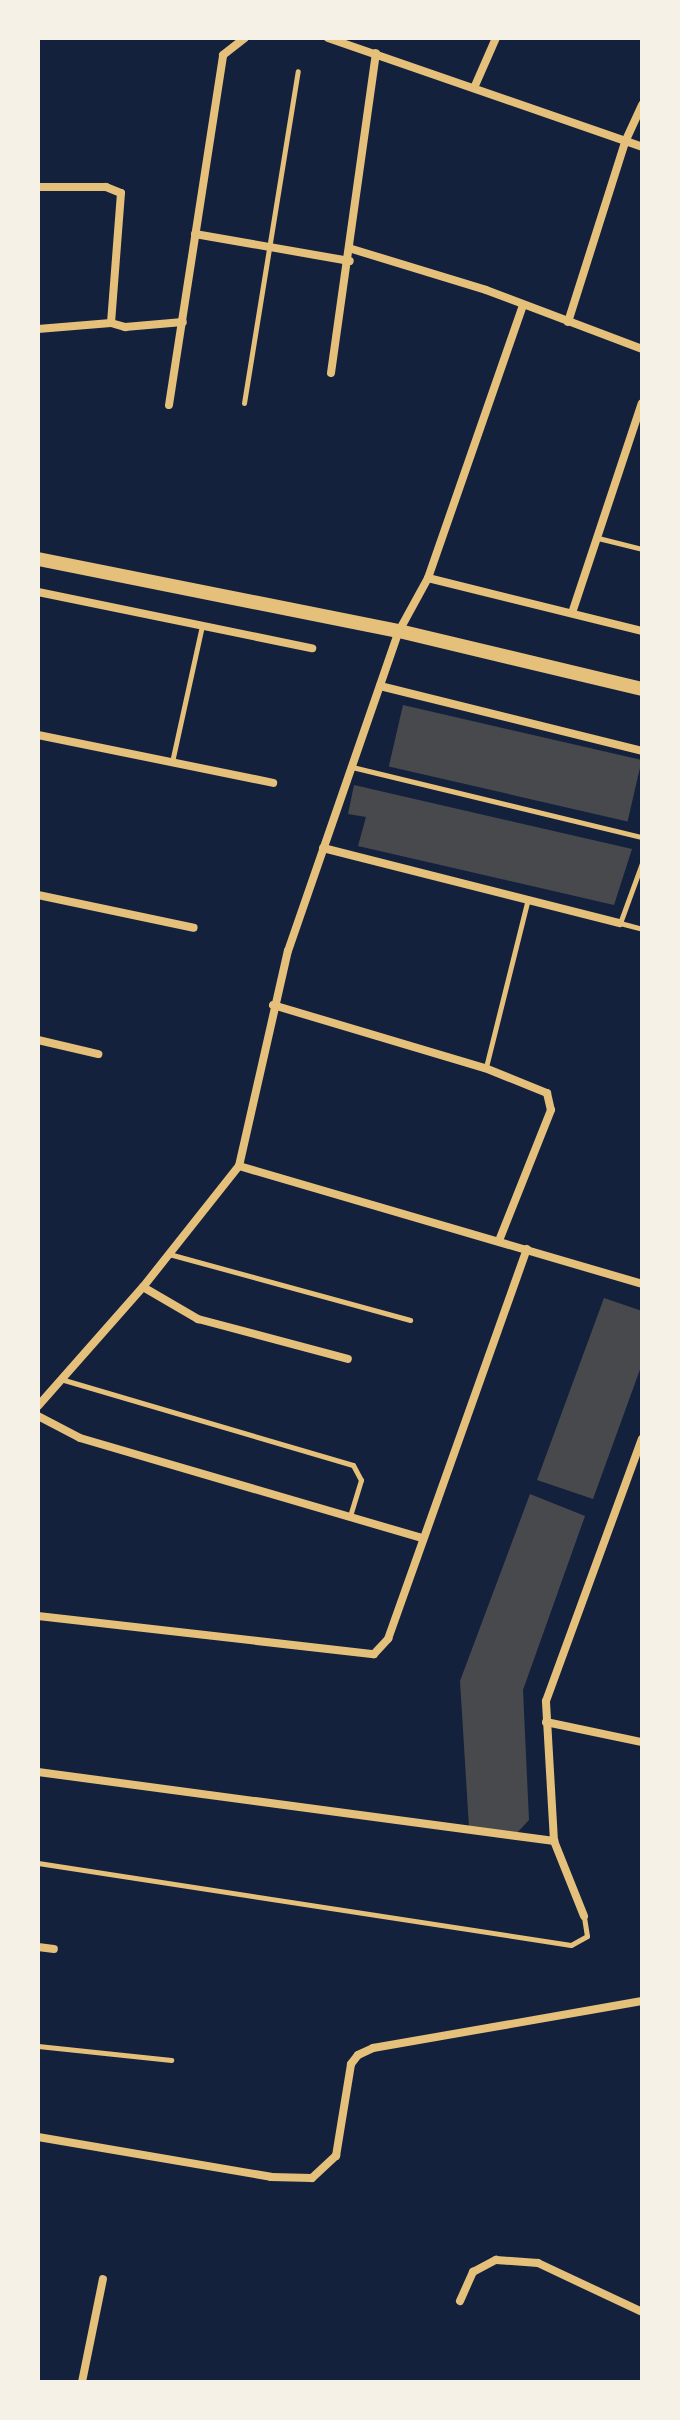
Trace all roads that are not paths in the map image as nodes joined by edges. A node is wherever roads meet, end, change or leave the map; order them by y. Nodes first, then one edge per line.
1 (245, 38) edge
2 (328, 38) edge
3 (496, 38) edge
4 (376, 53) junction
5 (298, 71) dead end
6 (474, 88) junction
7 (642, 105) edge
8 (625, 142) junction
9 (642, 147) edge
10 (38, 187) edge
11 (195, 234) junction
12 (271, 247) junction
13 (352, 249) junction
14 (350, 261) junction
15 (522, 308) junction
16 (183, 322) junction
17 (568, 322) junction
18 (111, 323) junction
19 (38, 329) edge
20 (642, 349) edge
21 (331, 373) dead end
22 (244, 403) dead end
23 (642, 403) edge
24 (169, 405) dead end
25 (598, 538) junction
26 (642, 549) edge
27 (38, 559) edge
28 (428, 578) junction
29 (38, 592) edge
30 (572, 613) junction
31 (202, 626) junction
32 (399, 631) junction
33 (642, 631) edge
34 (312, 648) dead end
35 (380, 686) junction
36 (642, 689) edge
37 (38, 735) edge
38 (642, 751) edge
39 (172, 762) junction
40 (352, 767) junction
41 (273, 783) dead end
42 (642, 837) edge
43 (323, 848) junction
44 (642, 863) edge
45 (38, 895) edge
46 (528, 899) junction
47 (620, 923) junction
48 (194, 928) dead end
49 (642, 929) edge
50 (273, 1005) junction
51 (38, 1040) edge
52 (98, 1054) dead end
53 (485, 1068) junction
54 (239, 1166) junction
55 (499, 1241) junction
56 (527, 1249) junction
57 (169, 1254) junction
58 (642, 1284) edge
59 (143, 1287) junction
60 (410, 1320) dead end
61 (348, 1359) dead end
62 (64, 1380) junction
63 (38, 1406) edge
64 (38, 1416) edge
65 (642, 1439) edge
66 (350, 1517) junction
67 (421, 1538) junction
68 (38, 1616) edge
69 (546, 1722) junction
70 (642, 1742) edge
71 (38, 1772) edge
72 (554, 1841) junction
73 (38, 1863) edge
74 (584, 1916) joint
75 (38, 1947) edge
76 (54, 1949) dead end
77 (642, 2001) edge
78 (38, 2046) edge
79 (171, 2060) dead end
80 (38, 2137) edge
81 (103, 2279) dead end
82 (460, 2301) dead end
83 (642, 2312) edge
84 (82, 2382) edge

1 - 11 street
2 - 4 street
3 - 6 street
4 - 6 street
4 - 13 street
5 - 12 lane
6 - 8 street
7 - 8 street
8 - 9 street
8 - 17 street
10 - 18 street
11 - 12 street
11 - 16 street
12 - 14 street
12 - 22 lane
13 - 14 street
13 - 15 street
14 - 21 street
15 - 17 street
15 - 28 street
16 - 18 street
16 - 24 street
17 - 20 street
18 - 19 street
23 - 25 street
25 - 26 lane
25 - 30 street
27 - 32 street
28 - 30 street
28 - 32 street
29 - 31 street
30 - 33 street
31 - 34 street
31 - 39 lane
32 - 35 street
32 - 36 street
35 - 38 street
35 - 40 street
37 - 39 street
39 - 41 street
40 - 42 lane
40 - 43 street
43 - 46 street
43 - 50 street
44 - 47 lane
45 - 48 street
46 - 47 street
46 - 53 lane
47 - 49 lane
50 - 53 street
50 - 54 street
51 - 52 street
53 - 55 street
54 - 55 street
54 - 57 street
55 - 56 street
56 - 58 street
56 - 67 street
57 - 59 street
57 - 60 lane
59 - 61 street
59 - 62 street
62 - 63 street
62 - 66 lane
64 - 66 street
65 - 69 street
66 - 67 street
67 - 68 street
69 - 70 street
69 - 72 street
71 - 72 street
72 - 74 street
73 - 74 lane
75 - 76 street
77 - 80 street
78 - 79 lane
81 - 84 street
82 - 83 street

